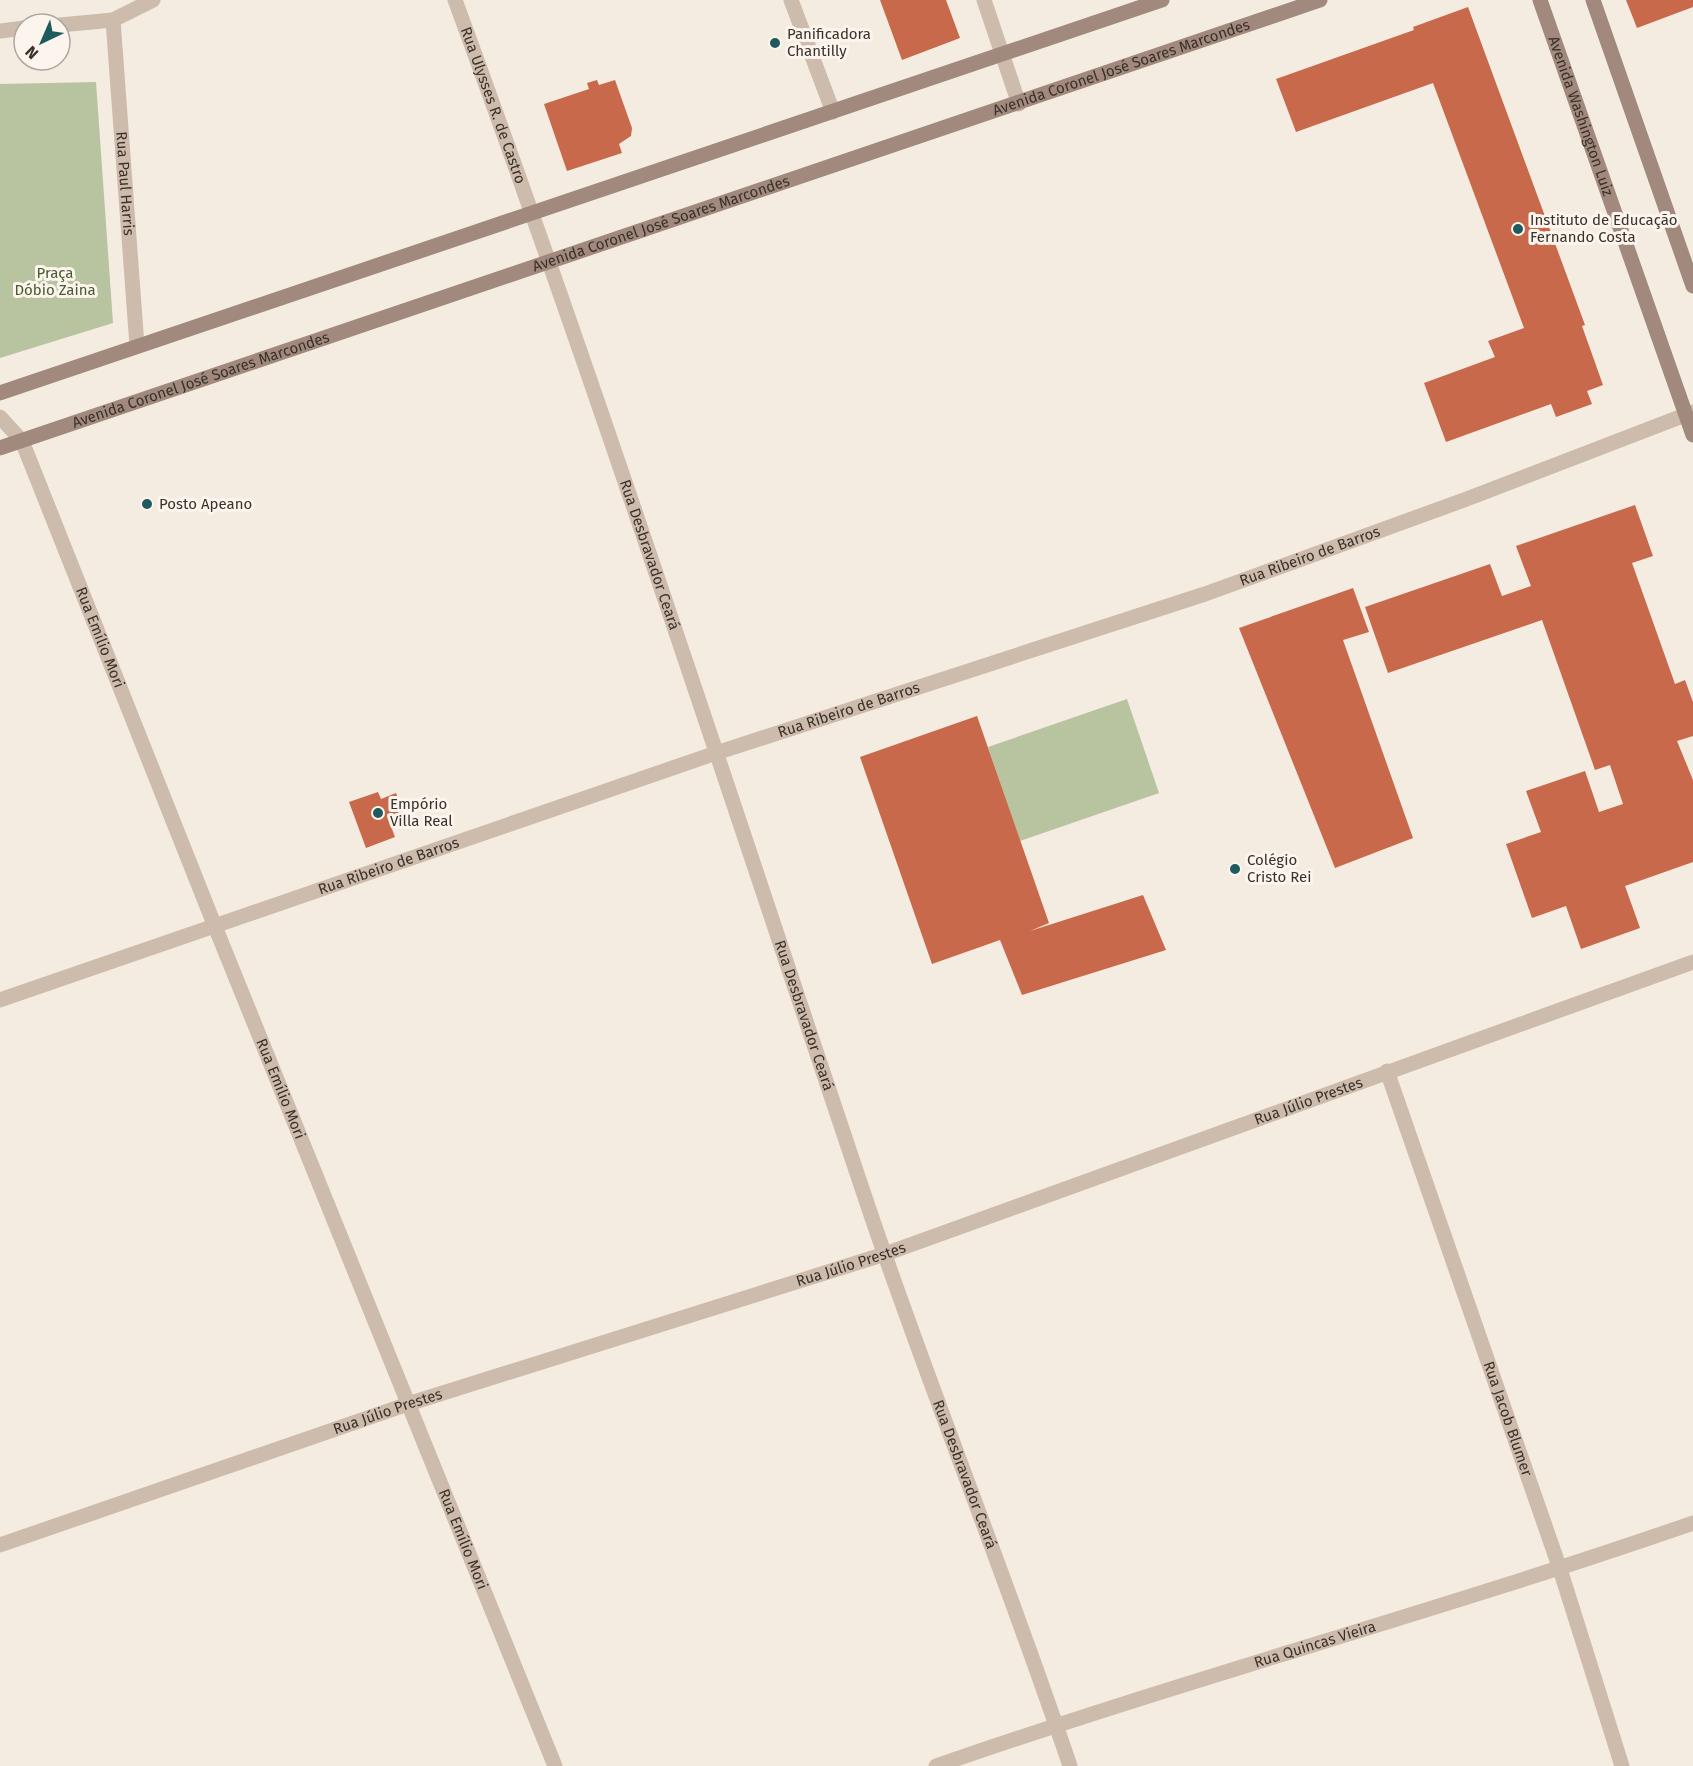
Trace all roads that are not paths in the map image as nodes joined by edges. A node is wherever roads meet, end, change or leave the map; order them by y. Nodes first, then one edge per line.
1 (153, 0) edge
2 (455, 0) edge
3 (791, 0) edge
4 (984, 0) edge
5 (1162, 0) edge
6 (1320, 0) edge
7 (1540, 0) edge
8 (1593, 0) edge
9 (113, 20) junction
10 (72, 24) edge
11 (1003, 56) junction
12 (1019, 104) junction
13 (833, 112) junction
14 (533, 212) junction
15 (548, 262) junction
16 (1693, 286) edge
17 (137, 346) junction
18 (0, 393) edge
19 (1689, 413) edge
20 (0, 417) edge
21 (1693, 435) edge
22 (0, 439) edge
23 (22, 441) junction
24 (0, 448) edge
25 (717, 753) junction
26 (214, 924) junction
27 (1693, 962) edge
28 (0, 1000) edge
29 (1388, 1071) junction
30 (885, 1254) junction
31 (408, 1404) junction
32 (1693, 1522) edge
33 (0, 1545) edge
34 (1560, 1569) junction
35 (1056, 1724) junction
36 (555, 1766) edge
37 (936, 1766) edge
38 (1070, 1766) edge
39 (1622, 1766) edge

1 - 9 street
2 - 14 street, Rua Ulysses R. de Castro
3 - 13 street
4 - 11 street
5 - 11 main road
6 - 12 main road, Avenida Coronel José Soares Marcondes
7 - 19 main road, Avenida Washington Luiz
8 - 16 main road
9 - 10 street
9 - 17 street, Rua Paul Harris
11 - 12 street
11 - 13 main road
12 - 15 main road, Avenida Coronel José Soares Marcondes
13 - 14 main road
14 - 15 street, Rua Ulysses R. de Castro
14 - 17 main road
15 - 23 main road, Avenida Coronel José Soares Marcondes
15 - 25 street, Rua Desbravador Ceará
17 - 18 main road
19 - 21 main road, Avenida Washington Luiz
19 - 25 street, Rua Ribeiro de Barros
20 - 23 street, Rua Emílio Mori
22 - 23 street
23 - 24 main road, Avenida Coronel José Soares Marcondes
23 - 26 street, Rua Emílio Mori
25 - 26 street, Rua Ribeiro de Barros
25 - 30 street, Rua Desbravador Ceará
26 - 28 street, Rua Ribeiro de Barros
26 - 31 street, Rua Emílio Mori
27 - 29 street, Rua Júlio Prestes
29 - 30 street, Rua Júlio Prestes
29 - 34 street, Rua Jacob Blumer
30 - 31 street, Rua Júlio Prestes
30 - 35 street, Rua Desbravador Ceará
31 - 33 street, Rua Júlio Prestes
31 - 36 street, Rua Emílio Mori
32 - 34 street, Rua Quincas Vieira
34 - 35 street, Rua Quincas Vieira
34 - 39 street, Rua Jacob Blumer
35 - 37 street, Rua Quincas Vieira
35 - 38 street, Rua Desbravador Ceará

